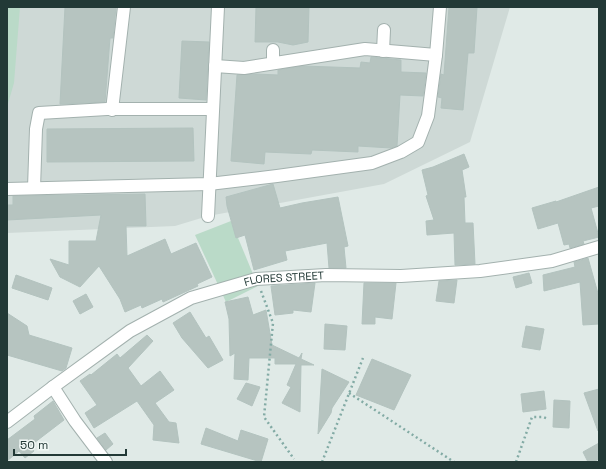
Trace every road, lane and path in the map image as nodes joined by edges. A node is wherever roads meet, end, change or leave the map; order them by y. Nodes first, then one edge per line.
1 (124, 7) edge
2 (218, 7) edge
3 (440, 7) edge
4 (384, 30) dead end
5 (273, 50) dead end
6 (382, 51) junction
7 (436, 55) junction
8 (273, 63) junction
9 (215, 66) junction
10 (213, 109) junction
11 (112, 110) junction
12 (209, 184) junction
13 (34, 188) junction
14 (7, 189) edge
15 (208, 216) dead end
16 (599, 247) edge
17 (258, 285) dead end
18 (363, 358) dead end
19 (53, 387) junction
20 (349, 393) junction
21 (548, 418) dead end
22 (7, 422) edge
23 (294, 459) dead end
24 (106, 462) edge
25 (322, 462) edge
26 (454, 462) edge
27 (516, 462) edge

1 - 11 street
2 - 9 street
3 - 7 street
4 - 6 street
5 - 8 street
6 - 7 street
6 - 8 street
7 - 12 street
8 - 9 street
9 - 10 street
10 - 11 street
10 - 12 street
11 - 13 street
12 - 13 street
12 - 15 street
13 - 14 street
16 - 19 street, FLORES STREET
17 - 23 path
18 - 20 path
19 - 22 street, FLORES STREET
19 - 24 street
20 - 25 path
20 - 26 path
21 - 27 path

